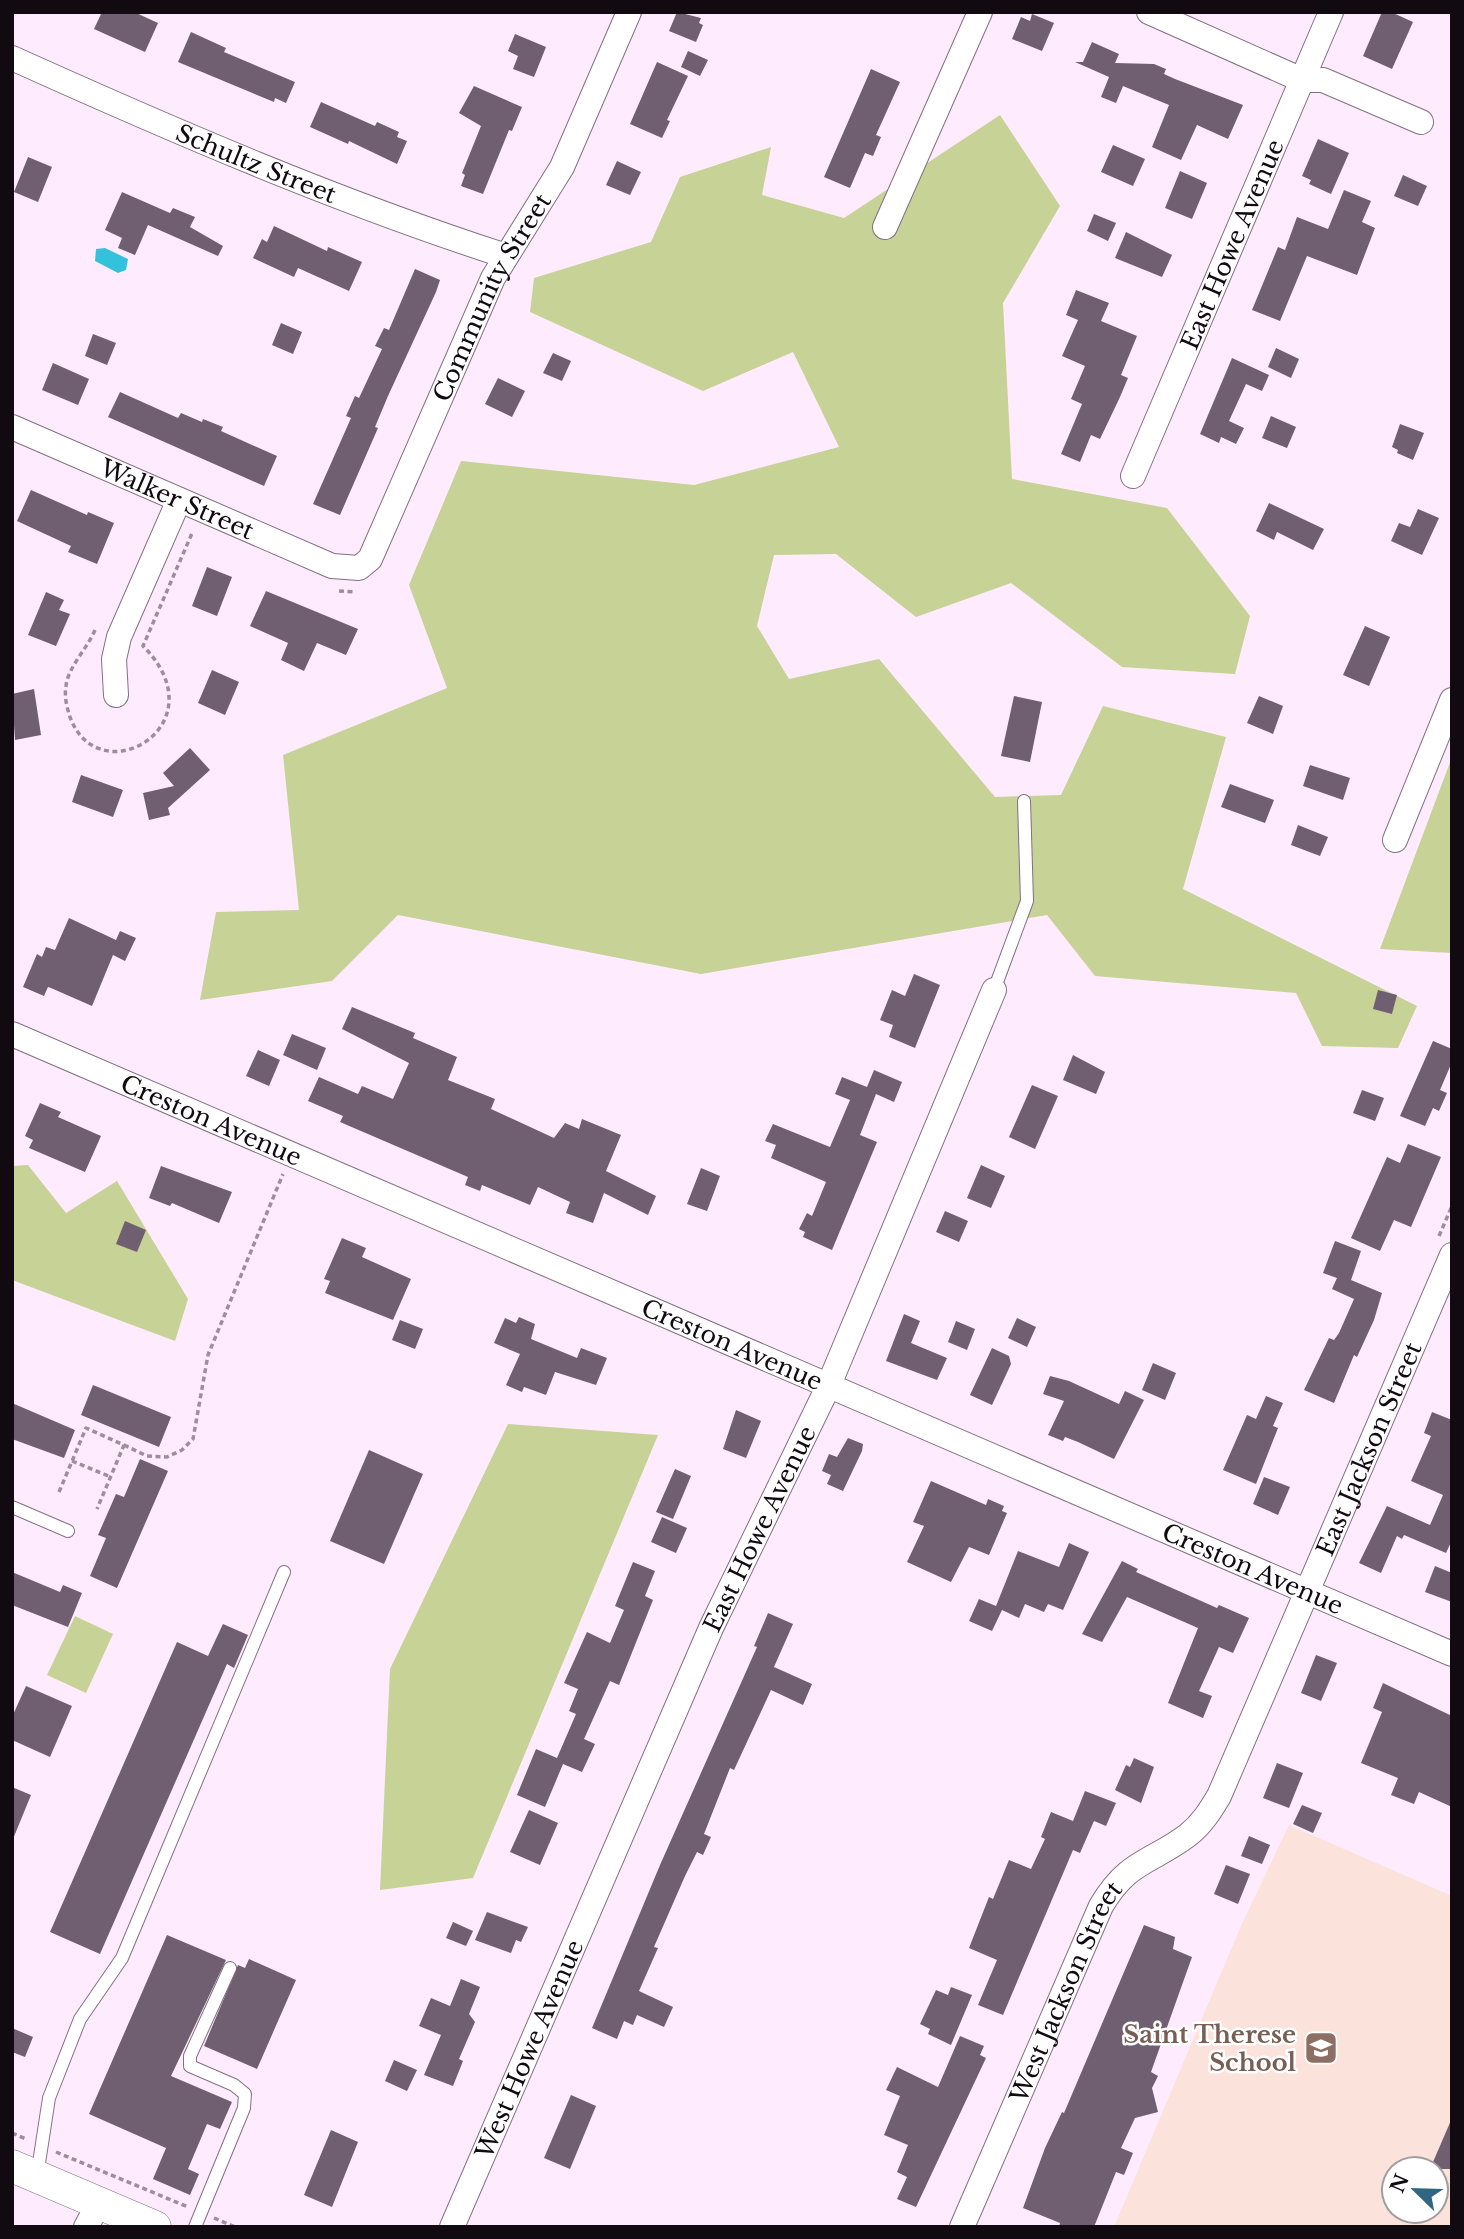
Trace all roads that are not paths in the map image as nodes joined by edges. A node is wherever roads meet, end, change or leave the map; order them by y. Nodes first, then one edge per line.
1 (629, 12) edge
2 (980, 12) edge
3 (1149, 12) edge
4 (1331, 12) edge
5 (12, 58) edge
6 (1302, 80) junction
7 (1421, 122) dead end
8 (885, 227) dead end
9 (506, 256) junction
10 (12, 427) edge
11 (1133, 476) dead end
12 (179, 500) junction
13 (344, 569) joint
14 (116, 695) dead end
15 (1452, 700) edge
16 (1024, 801) dead end
17 (1395, 840) dead end
18 (994, 990) joint
19 (12, 1034) edge
20 (1443, 1250) edge
21 (828, 1387) junction
22 (12, 1507) edge
23 (68, 1531) dead end
24 (284, 1572) dead end
25 (1306, 1591) junction
26 (1452, 1654) edge
27 (1219, 1796) joint
28 (607, 1873) joint
29 (230, 1968) dead end
30 (24, 2171) edge
31 (92, 2215) edge
32 (155, 2227) edge
33 (195, 2227) edge
34 (452, 2227) edge
35 (962, 2227) edge

1 - 9 street, Community Street
2 - 8 street
3 - 6 street
4 - 6 street, East Howe Avenue
5 - 9 street, Schultz Street
6 - 7 street
6 - 11 street, East Howe Avenue
9 - 13 street, Community Street
10 - 12 street, Walker Street
12 - 13 street, Walker Street
12 - 14 street
15 - 17 street
16 - 18 lane
18 - 21 street, East Howe Avenue
19 - 21 street, Creston Avenue
20 - 25 street, East Jackson Street
21 - 25 street, Creston Avenue
21 - 28 street, East Howe Avenue
22 - 23 lane
24 - 30 lane
25 - 26 street, Creston Avenue
25 - 27 street, East Jackson Street
27 - 35 street, West Jackson Street
28 - 34 street, West Howe Avenue
29 - 33 lane
30 - 31 street
31 - 32 street

